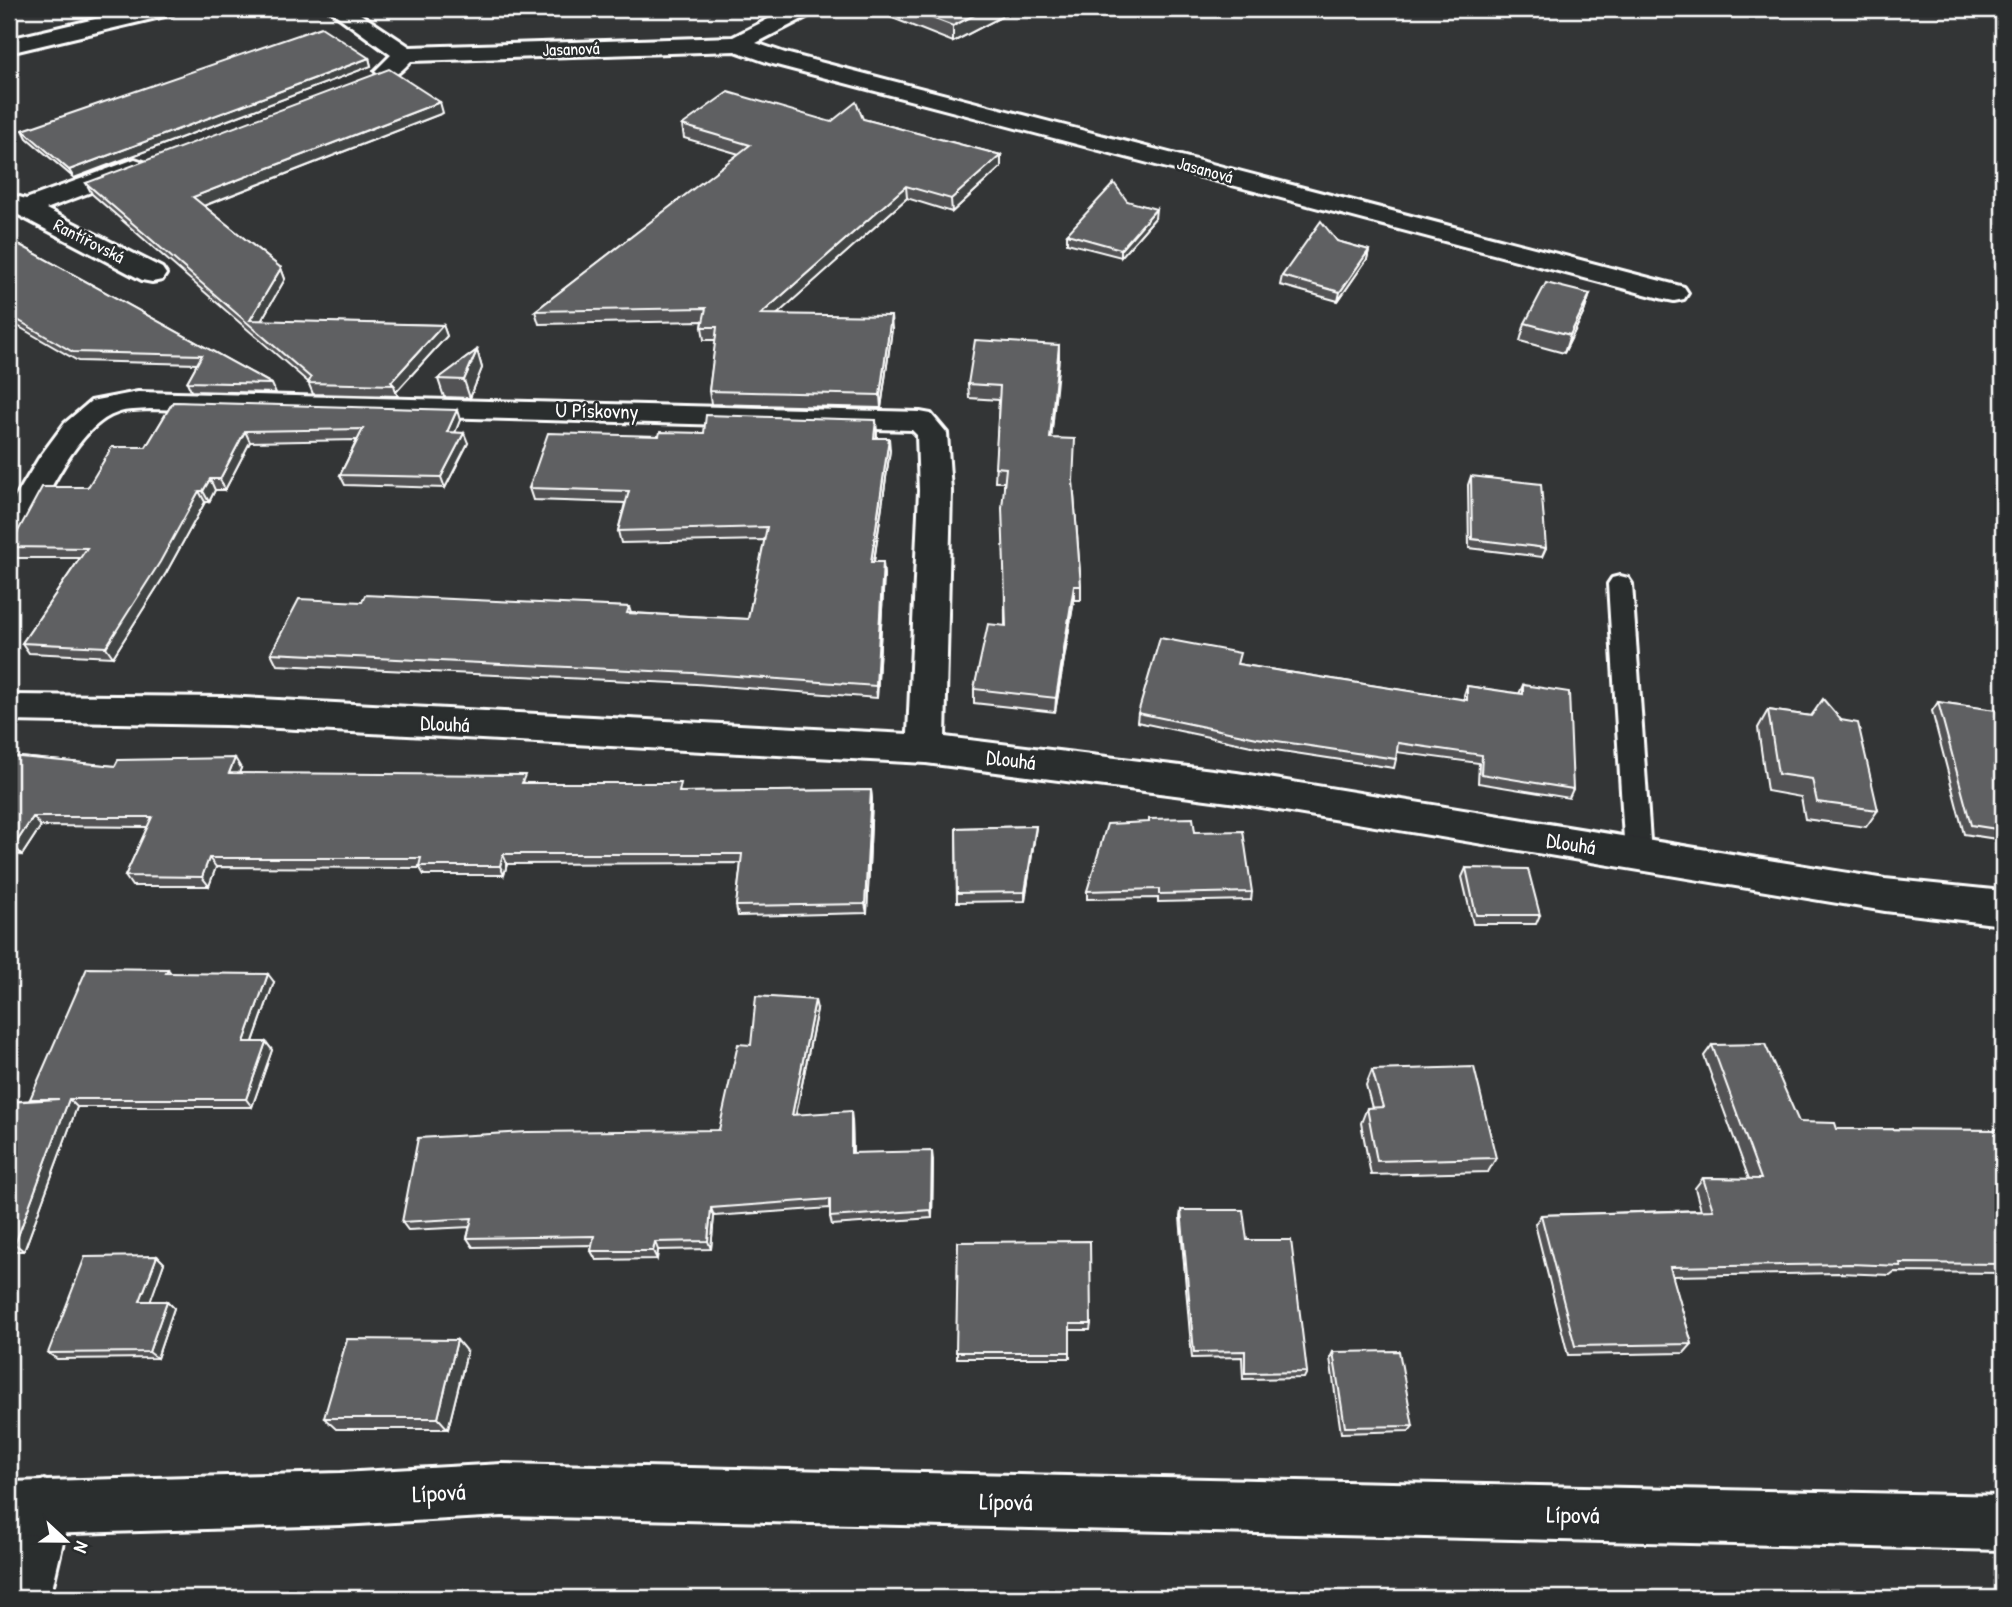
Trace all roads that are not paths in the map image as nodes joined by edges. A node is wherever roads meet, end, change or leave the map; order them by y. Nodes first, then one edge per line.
1 (165, 9) edge
2 (339, 9) edge
3 (804, 9) edge
4 (119, 13) edge
5 (737, 44) junction
6 (9, 46) edge
7 (405, 54) junction
8 (364, 80) edge
9 (156, 159) edge
10 (17, 204) edge
11 (152, 274) dead end
12 (1674, 293) dead end
13 (9, 536) edge
14 (1620, 584) dead end
15 (9, 708) edge
16 (926, 749) junction
17 (1638, 855) junction
18 (2003, 908) edge
19 (26, 1508) edge
20 (2003, 1523) edge
21 (23, 1598) edge

1 - 4 street
2 - 7 street
3 - 5 street, Jasanová
4 - 6 street
5 - 7 street, Jasanová
5 - 12 street, Jasanová
7 - 8 street
9 - 10 street, Rantířovská
10 - 11 street, Rantířovská
13 - 16 street, U Pískovny
14 - 17 lane
15 - 16 street, Dlouhá
16 - 17 street, Dlouhá
17 - 18 street, Dlouhá
19 - 20 street, Lípová
19 - 21 street

